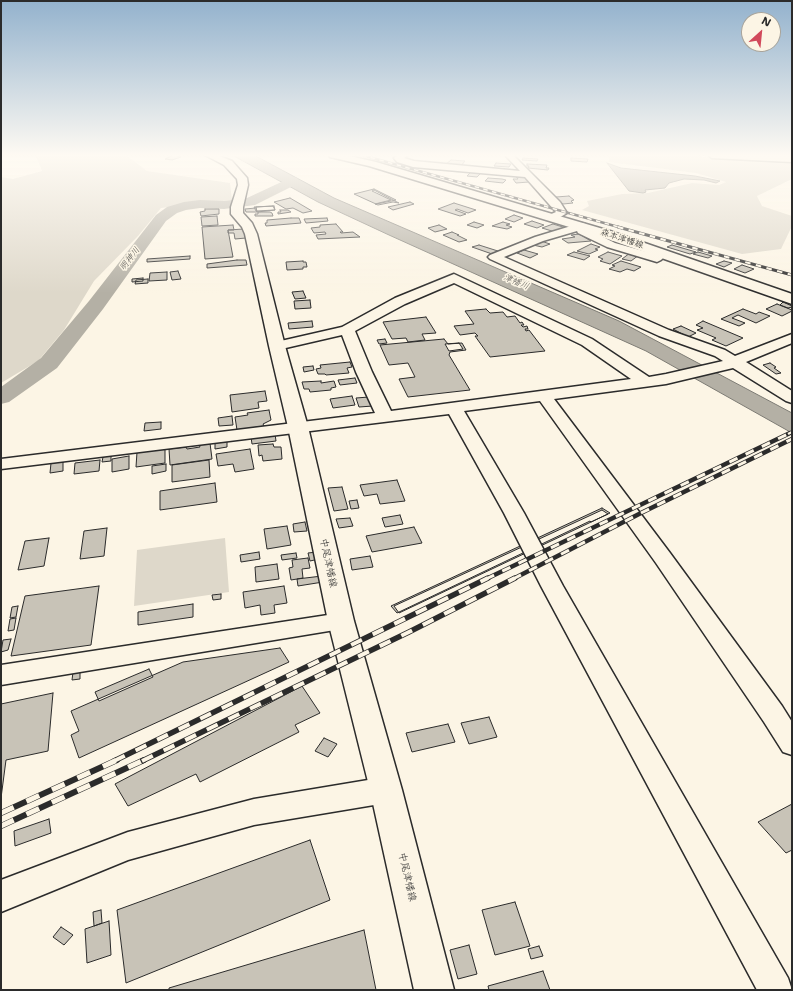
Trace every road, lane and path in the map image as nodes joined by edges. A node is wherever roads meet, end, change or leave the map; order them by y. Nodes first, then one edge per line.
1 (238, 201) edge
2 (497, 201) edge
3 (552, 201) edge
4 (553, 218) junction
5 (581, 226) junction
6 (657, 258) dead end
7 (792, 299) edge
8 (347, 330) junction
9 (792, 338) edge
10 (277, 346) junction
11 (731, 363) junction
12 (646, 382) junction
13 (544, 396) junction
14 (792, 398) edge
15 (454, 408) junction
16 (385, 416) junction
17 (298, 427) junction
18 (1, 464) edge
19 (341, 622) junction
20 (1, 675) edge
21 (792, 744) edge
22 (386, 790) junction
23 (1, 896) edge
24 (434, 990) edge
25 (776, 990) edge

1 - 10 main road, 中尾津幡線
2 - 4 main road, 森本津幡線
3 - 4 street
4 - 5 main road, 森本津幡線
5 - 6 street
5 - 7 main road, 森本津幡線
5 - 11 street
8 - 10 street
8 - 12 street
8 - 16 street
9 - 11 street
10 - 17 main road, 中尾津幡線
11 - 12 street
11 - 14 street
12 - 13 street
13 - 15 street
13 - 21 street
15 - 16 street
15 - 25 street
16 - 17 street
17 - 18 street
17 - 19 main road, 中尾津幡線
19 - 20 street
19 - 22 main road, 中尾津幡線
22 - 23 street
22 - 24 main road, 中尾津幡線

